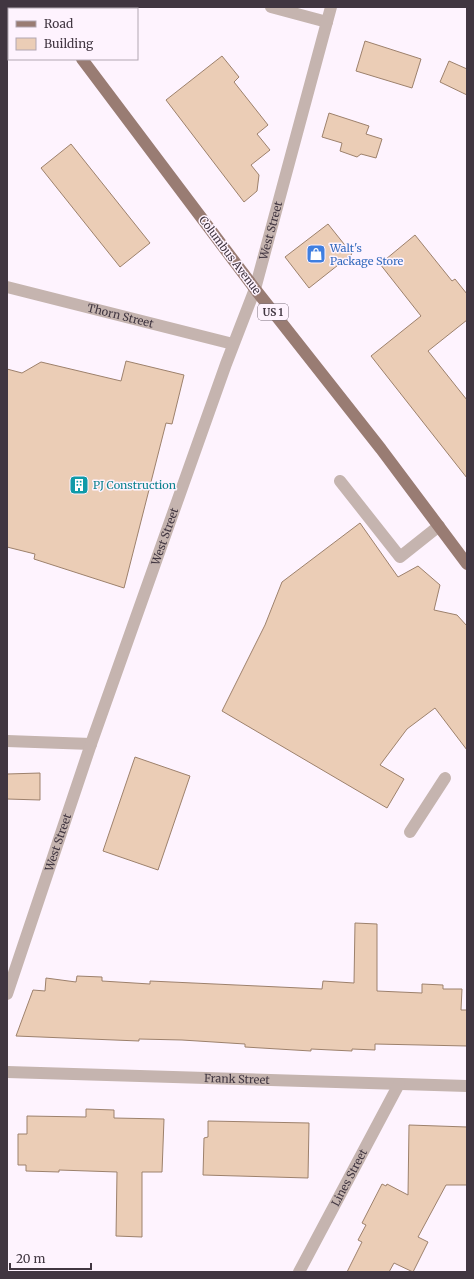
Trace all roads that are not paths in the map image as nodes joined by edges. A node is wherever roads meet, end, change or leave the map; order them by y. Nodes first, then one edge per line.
1 (271, 7) edge
2 (331, 7) edge
3 (327, 22) junction
4 (83, 60) edge
5 (7, 287) edge
6 (255, 289) junction
7 (233, 344) junction
8 (340, 481) dead end
9 (439, 526) junction
10 (467, 564) edge
11 (7, 741) edge
12 (91, 744) junction
13 (445, 778) dead end
14 (410, 832) dead end
15 (7, 994) edge
16 (7, 1072) edge
17 (399, 1084) junction
18 (467, 1086) edge
19 (299, 1272) edge

1 - 3 street
2 - 3 street, West Street
3 - 6 street, West Street
4 - 6 main road, Columbus Avenue / US 1
5 - 7 street, Thorn Street
6 - 7 street, West Street
6 - 9 main road, Columbus Avenue / US 1
7 - 12 street, West Street
8 - 9 street
9 - 10 main road, Columbus Avenue / US 1
11 - 12 street
12 - 15 street, West Street
13 - 14 street
16 - 17 street, Frank Street
17 - 18 street, Frank Street
17 - 19 street, Lines Street

